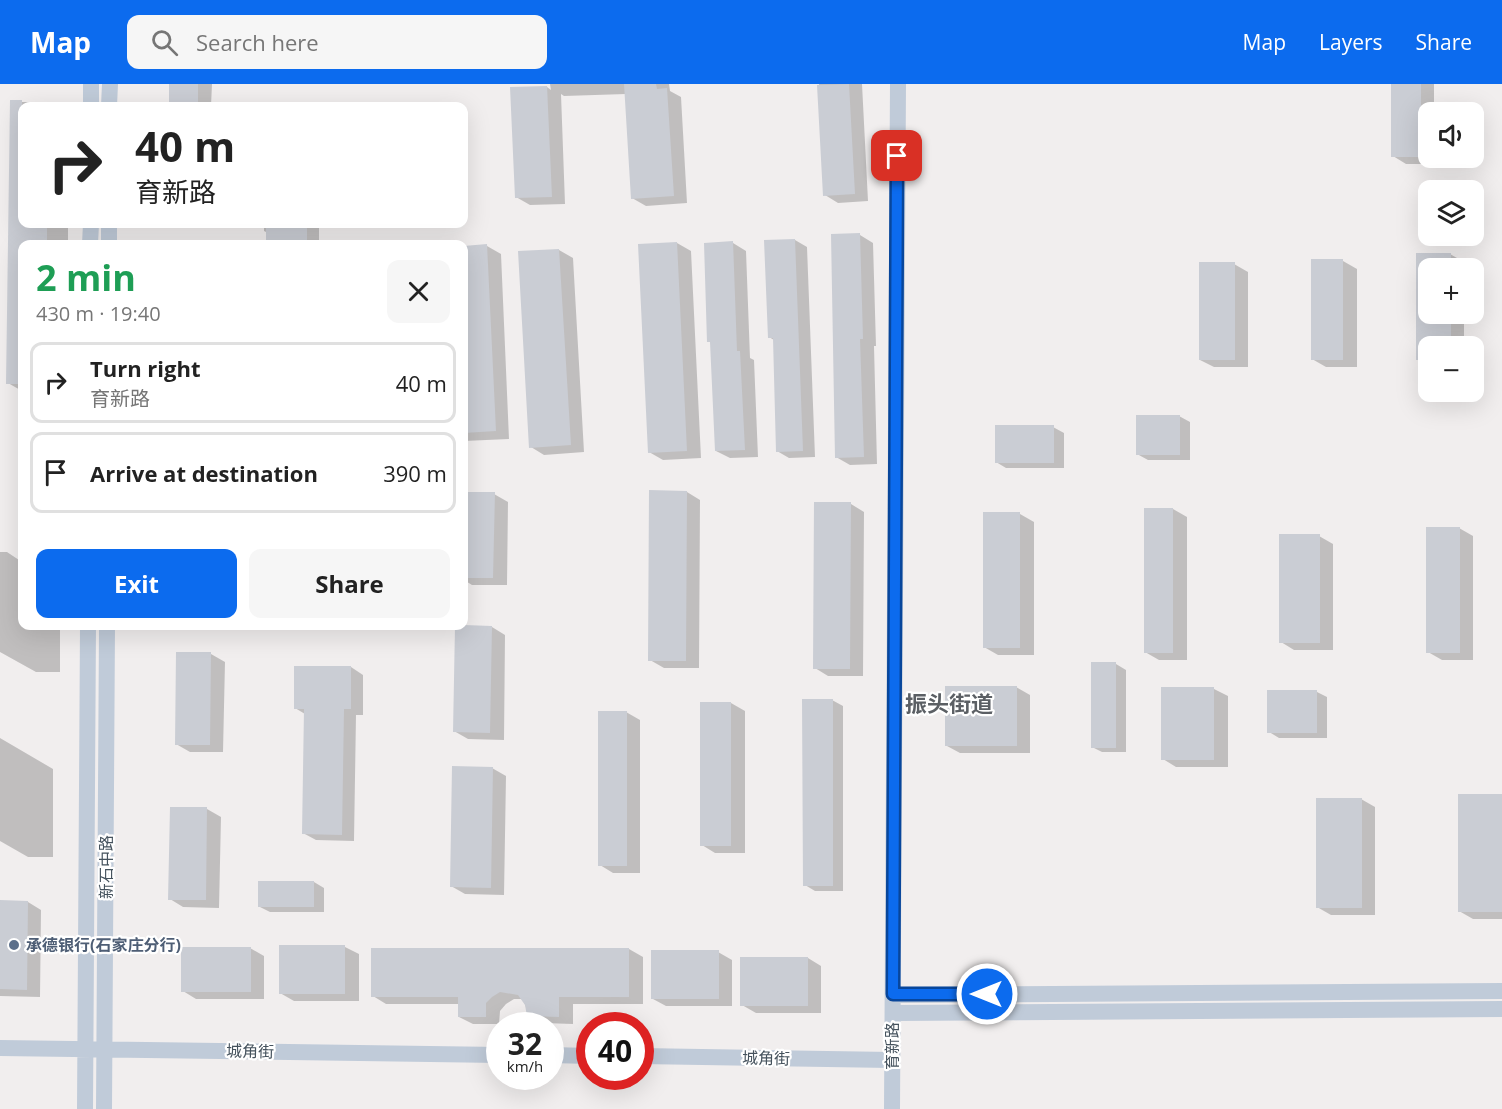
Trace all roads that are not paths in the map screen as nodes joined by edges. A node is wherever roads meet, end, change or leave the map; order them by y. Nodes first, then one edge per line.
1 (91, 84) edge
2 (110, 84) edge
3 (898, 84) edge
4 (91, 102) edge
5 (110, 102) edge
6 (88, 630) edge
7 (107, 630) edge
8 (1502, 991) edge
9 (893, 994) junction
10 (1502, 1009) edge
11 (892, 1013) junction
12 (0, 1048) edge
13 (105, 1049) junction
14 (86, 1050) junction
15 (486, 1054) edge
16 (654, 1056) edge
17 (892, 1060) junction
18 (85, 1109) edge
19 (104, 1109) edge
20 (892, 1109) edge

1 - 4 street
2 - 5 street
3 - 9 street, 育新路
6 - 14 street, 新石中路
7 - 13 street, 新石中路
8 - 9 street
9 - 11 street, 育新路
10 - 11 street
11 - 17 street, 育新路
12 - 14 street, 城角街
13 - 14 street, 城角街
13 - 15 street, 城角街
13 - 19 street, 新石中路
14 - 18 street, 新石中路
16 - 17 street, 城角街
17 - 20 street, 育新路

